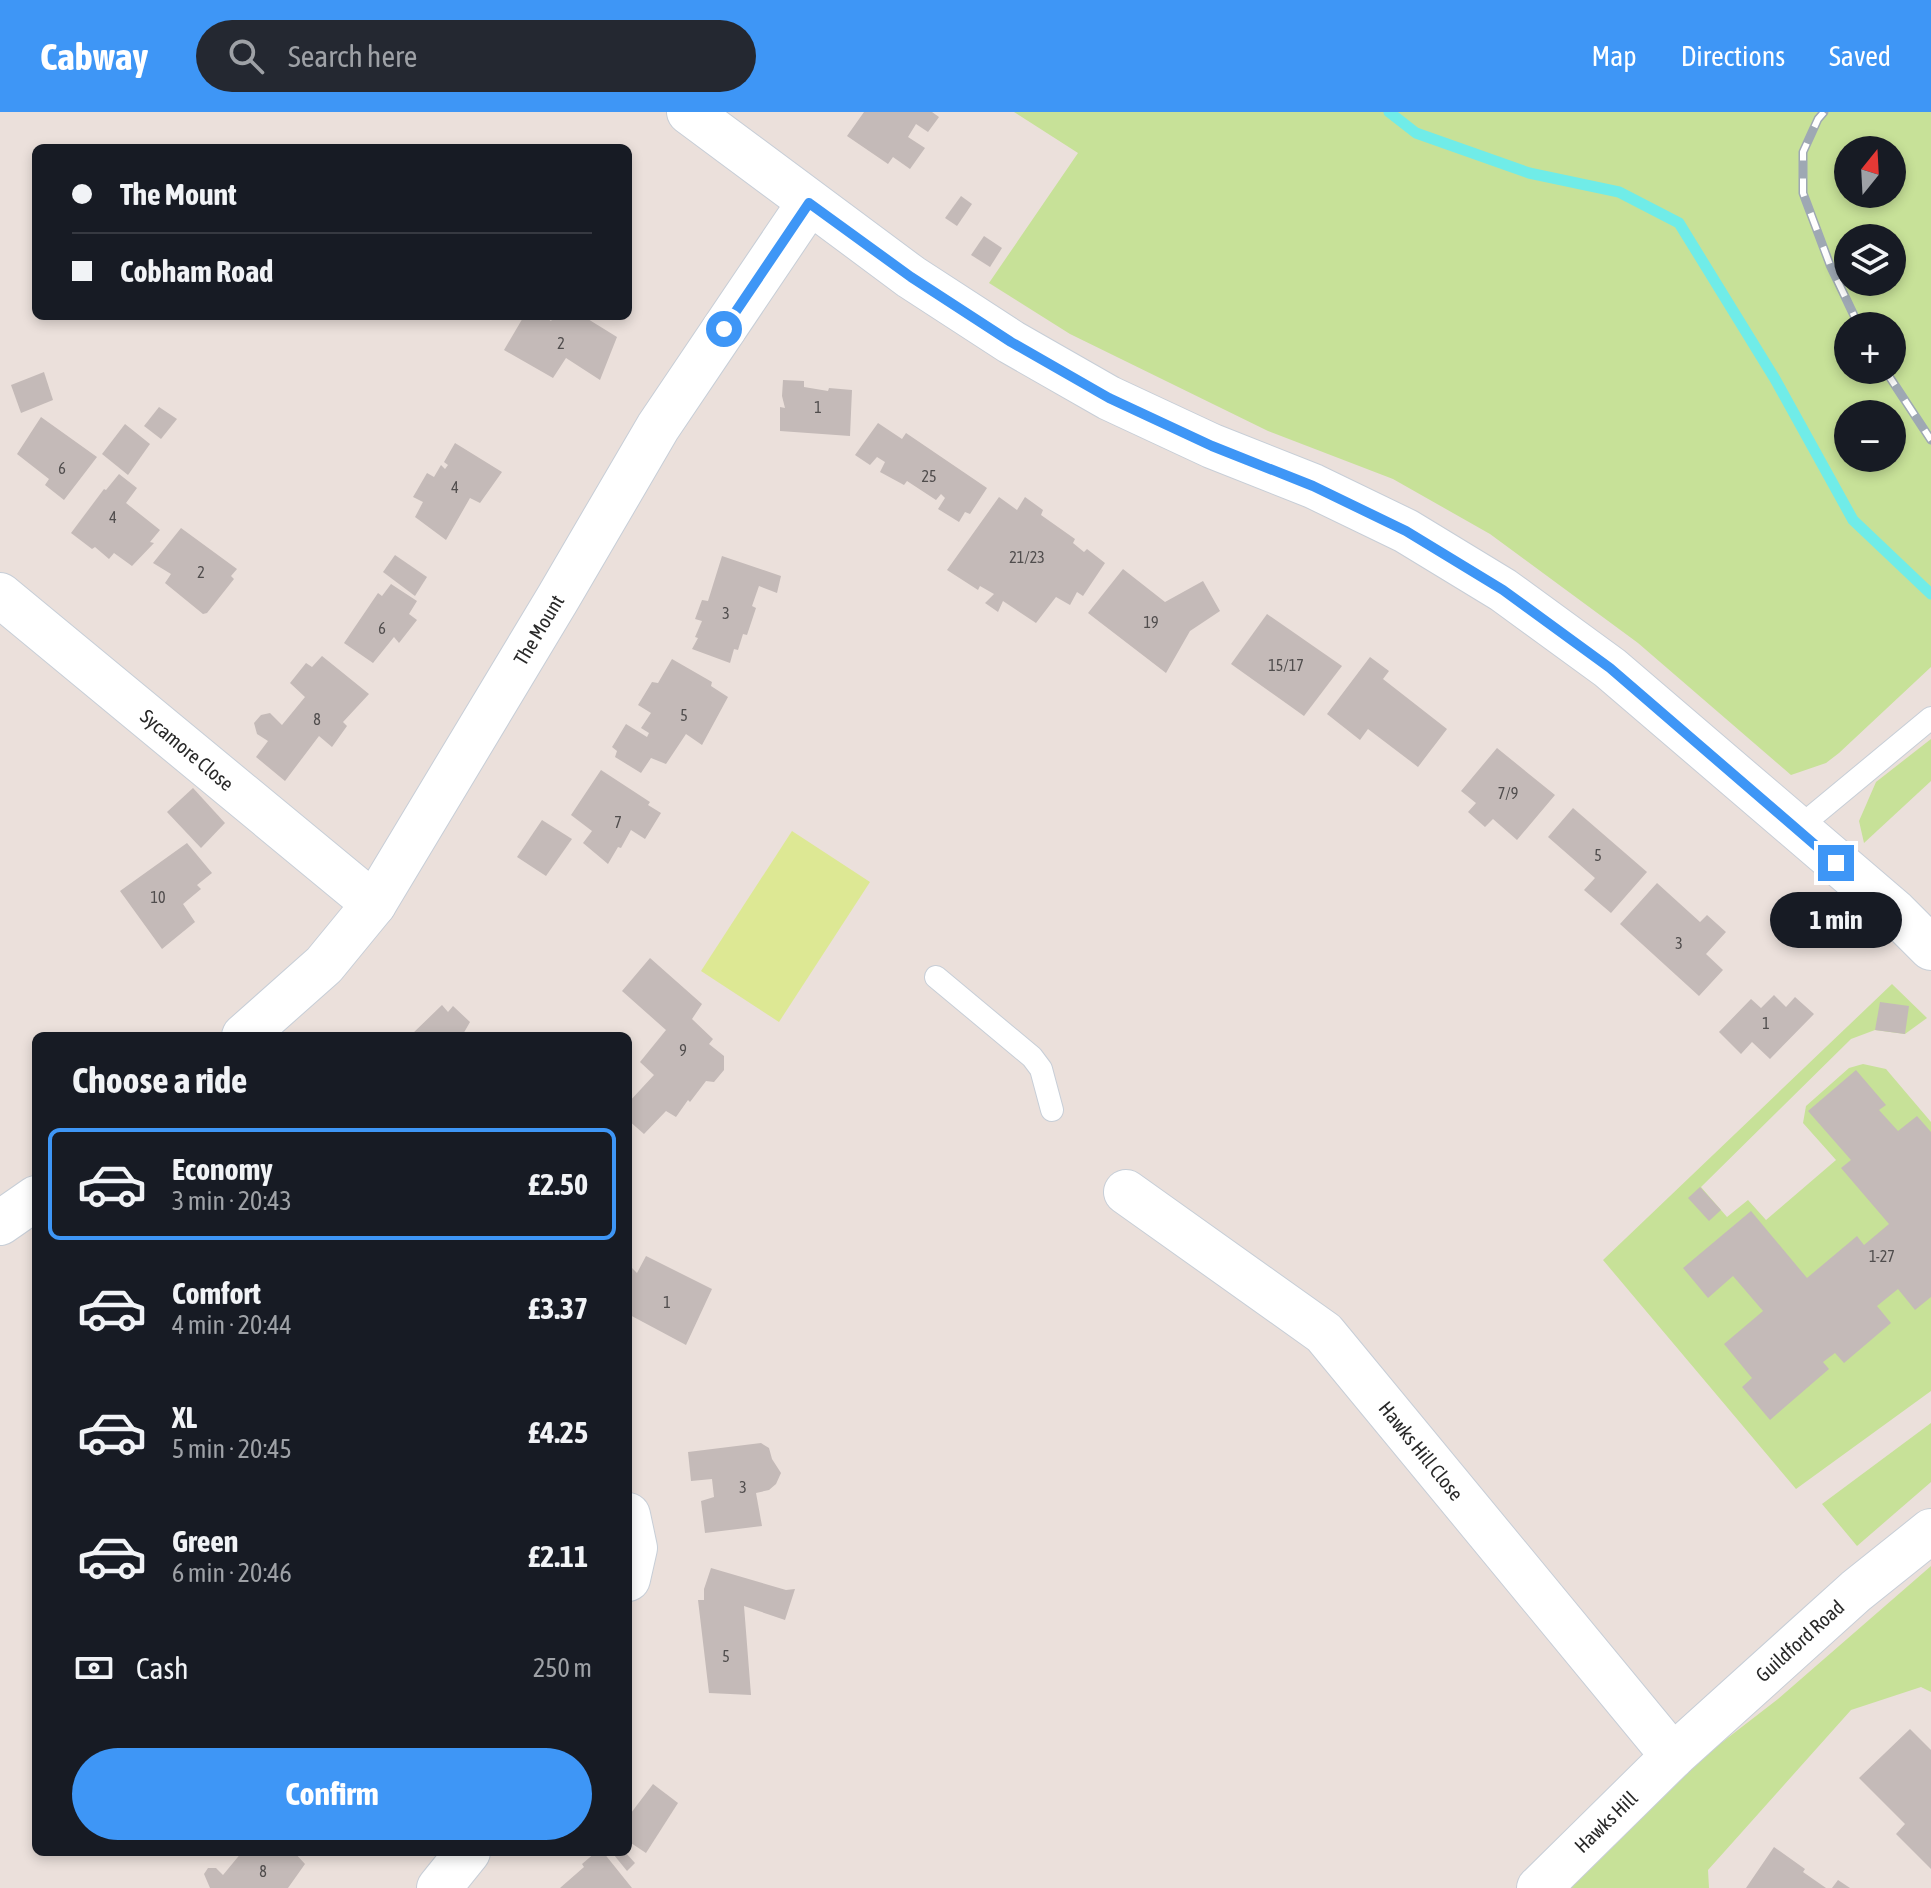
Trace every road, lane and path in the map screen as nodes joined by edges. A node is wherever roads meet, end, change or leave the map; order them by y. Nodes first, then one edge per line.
1 (689, 112) edge
2 (809, 203) junction
3 (0, 595) edge
4 (1931, 718) edge
5 (1797, 829) junction
6 (374, 904) junction
7 (1931, 948) edge
8 (936, 977) dead end
9 (249, 1032) edge
10 (1052, 1110) dead end
11 (1126, 1192) dead end
12 (32, 1201) edge
13 (0, 1223) edge
14 (1931, 1531) edge
15 (632, 1534) edge
16 (632, 1561) edge
17 (1673, 1756) junction
18 (465, 1856) edge
19 (439, 1888) edge
20 (1539, 1888) edge

1 - 2 street
2 - 5 street
2 - 6 street, The Mount
3 - 6 street, Sycamore Close
4 - 5 lane
5 - 7 street
6 - 9 street, The Mount
8 - 10 lane
11 - 17 street, Hawks Hill Close
12 - 13 street
14 - 17 street, Guildford Road
15 - 16 street
17 - 20 street, Hawks Hill
18 - 19 street

